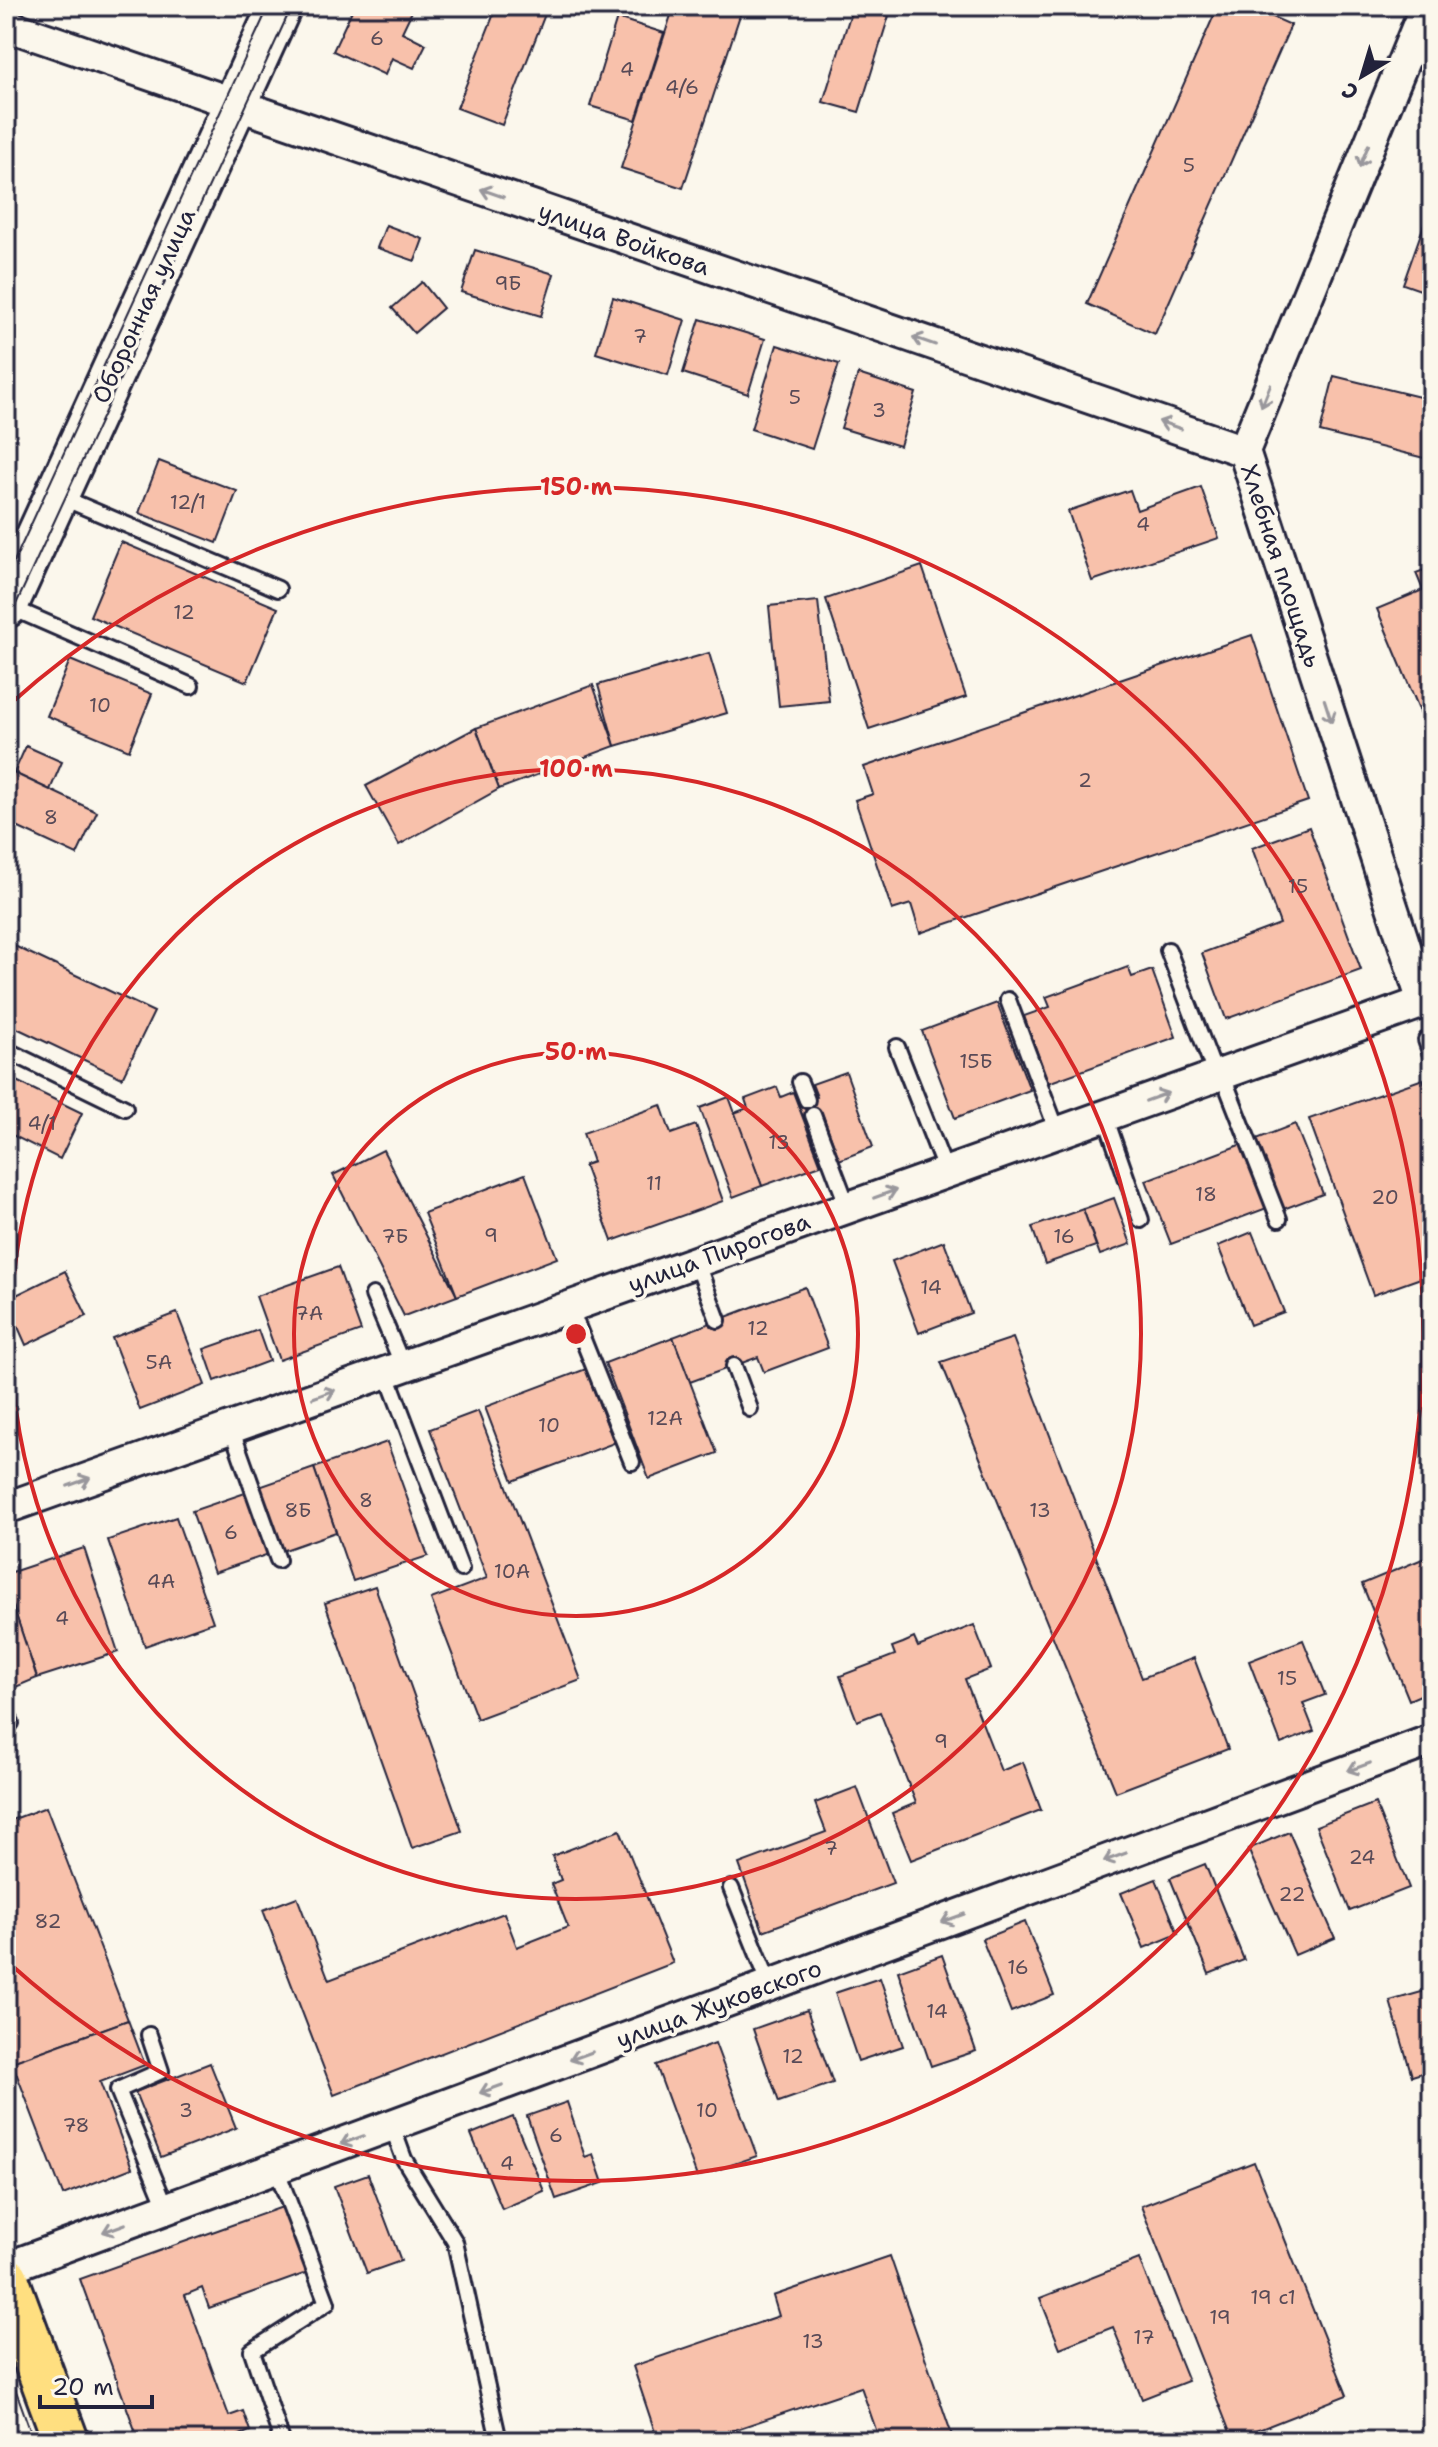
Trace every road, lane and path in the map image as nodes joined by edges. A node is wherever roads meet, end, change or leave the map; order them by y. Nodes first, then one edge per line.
1 (280, 6) edge
2 (1426, 6) edge
3 (6, 25) edge
4 (237, 106) junction
5 (1244, 451) junction
6 (57, 495) junction
7 (278, 589) dead end
8 (6, 605) edge
9 (191, 686) dead end
10 (1168, 950) dead end
11 (1008, 1000) dead end
12 (1427, 1000) edge
13 (1426, 1040) dead end
14 (897, 1047) dead end
15 (6, 1050) edge
16 (1432, 1058) edge
17 (1219, 1075) junction
18 (800, 1082) dead end
19 (807, 1100) dead end
20 (125, 1108) dead end
21 (813, 1115) dead end
22 (1105, 1116) junction
23 (1058, 1133) junction
24 (946, 1172) junction
25 (848, 1207) junction
26 (1279, 1219) dead end
27 (1141, 1220) dead end
28 (696, 1261) junction
29 (373, 1295) dead end
30 (570, 1307) junction
31 (718, 1320) dead end
32 (734, 1366) dead end
33 (394, 1369) junction
34 (750, 1409) dead end
35 (231, 1428) junction
36 (632, 1462) dead end
37 (6, 1508) edge
38 (278, 1560) dead end
39 (461, 1569) dead end
40 (1432, 1740) edge
41 (731, 1888) dead end
42 (770, 1985) junction
43 (149, 2035) dead end
44 (392, 2126) junction
45 (276, 2168) junction
46 (167, 2209) junction
47 (6, 2268) edge
48 (6, 2279) edge
49 (66, 2441) edge
50 (282, 2441) edge
51 (499, 2441) edge

1 - 4 main road, Оборонная улица
2 -> 5 street, Хлебная площадь
3 - 4 street, улица Войкова
5 -> 4 street, улица Войкова
4 - 6 main road, Оборонная улица
5 -> 12 street, Хлебная площадь
6 - 7 lane
6 - 8 main road, Оборонная улица
8 - 9 lane
10 - 17 lane
11 - 23 lane
12 - 17 street, улица Пирогова
13 - 16 lane
14 - 24 lane
15 - 20 lane
22 -> 17 street, улица Пирогова
17 - 26 lane
18 - 19 lane
21 - 25 lane
22 - 23 street, улица Пирогова
22 - 27 lane
23 - 24 street, улица Пирогова
25 -> 24 street, улица Пирогова
25 - 28 street, улица Пирогова
28 - 30 street, улица Пирогова
28 - 31 lane
29 - 33 lane
30 - 33 street, улица Пирогова
30 - 36 lane
32 - 34 lane
35 -> 33 street, улица Пирогова
33 - 39 lane
37 -> 35 street, улица Пирогова
35 - 38 lane
40 -> 42 street, улица Жуковского
41 - 42 lane
42 -> 44 street, улица Жуковского
43 - 46 lane
44 -> 45 street, улица Жуковского
44 - 51 lane
45 - 46 street, улица Жуковского
45 - 50 lane
46 -> 47 street, улица Жуковского
48 - 49 main road

